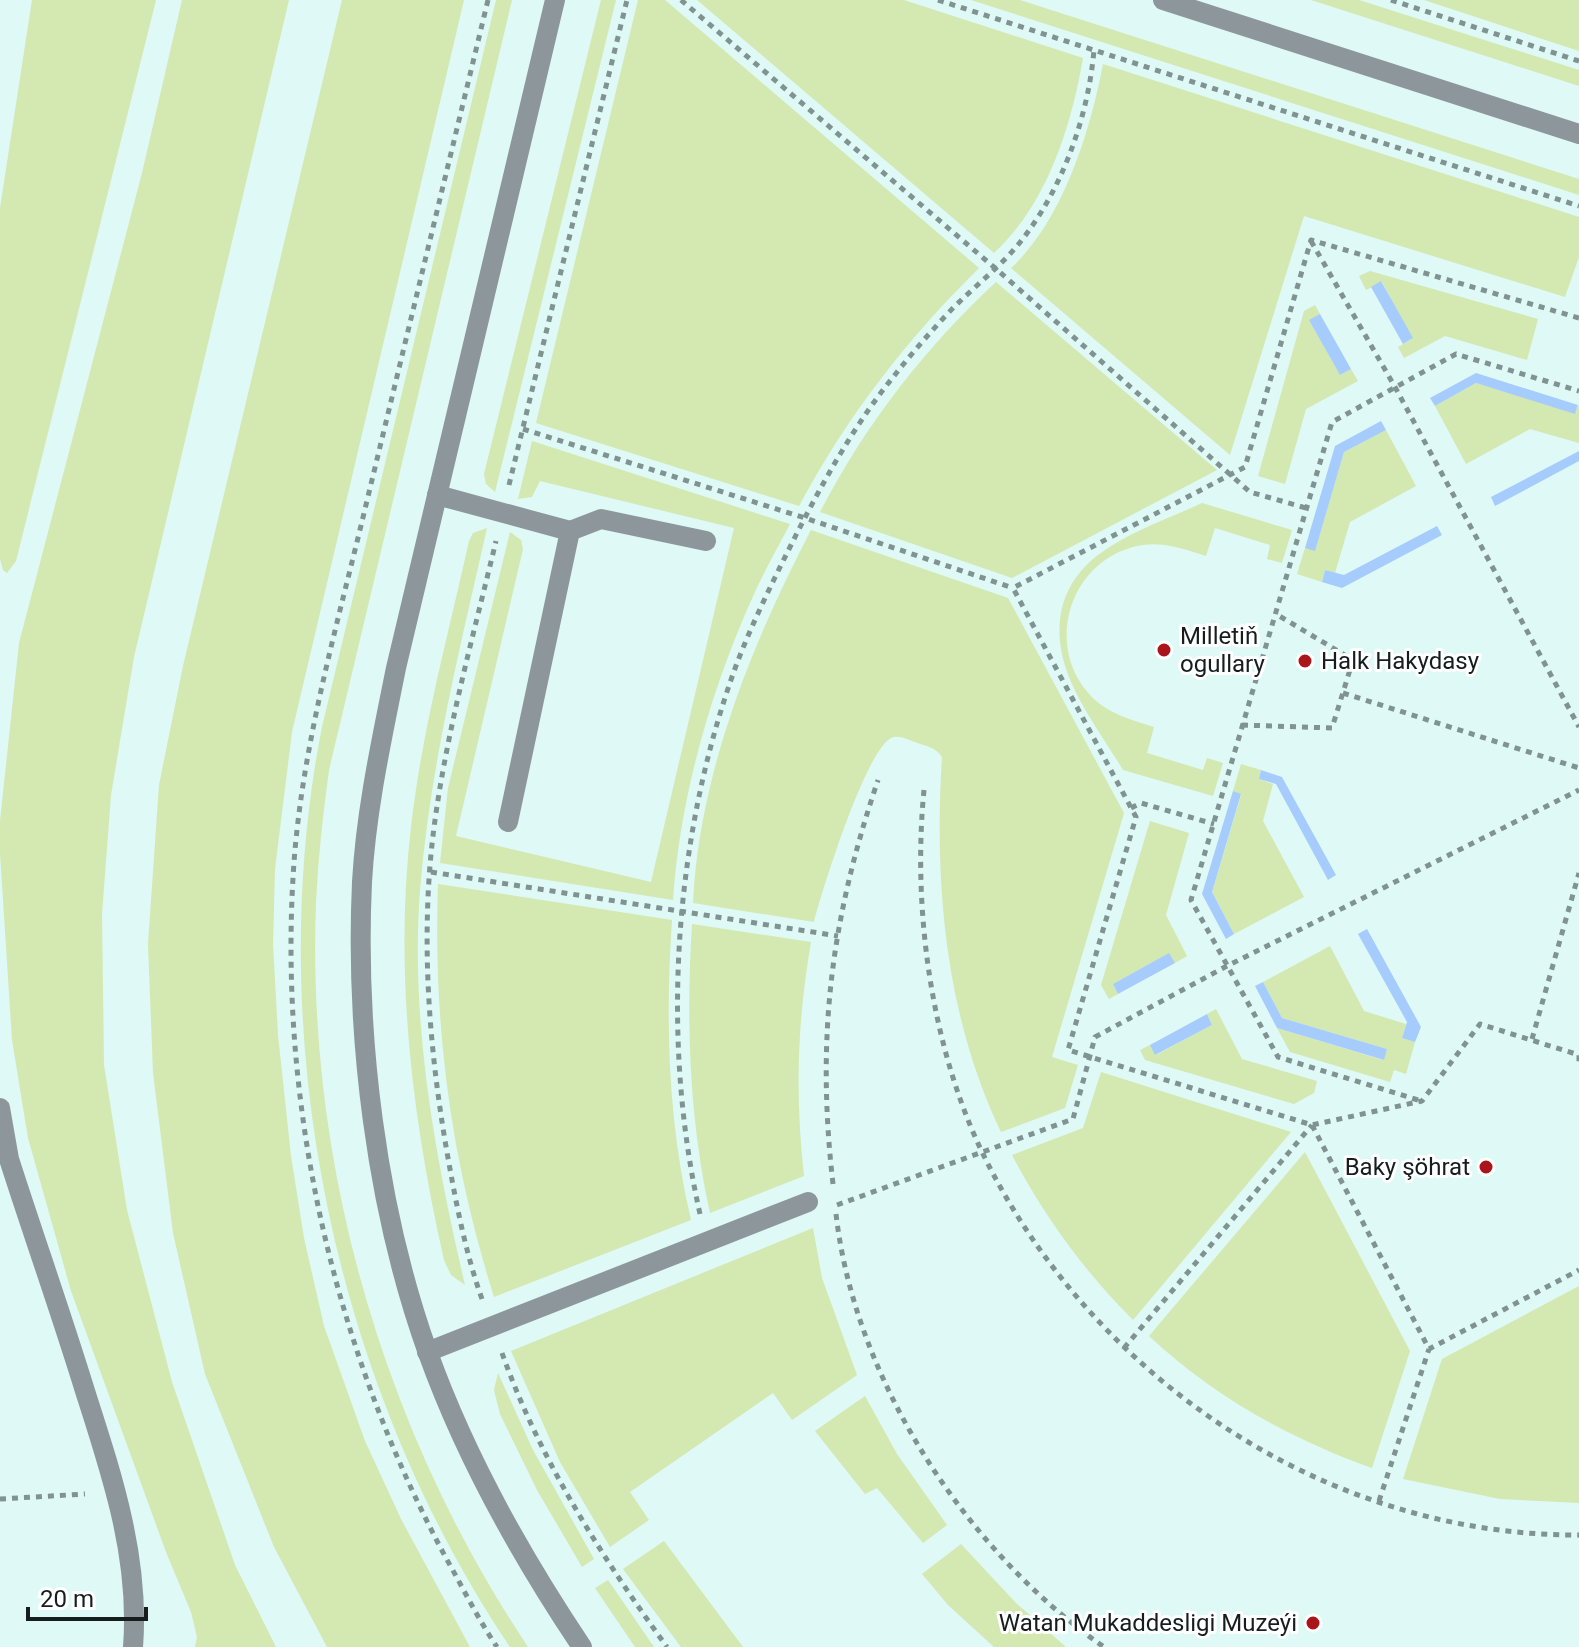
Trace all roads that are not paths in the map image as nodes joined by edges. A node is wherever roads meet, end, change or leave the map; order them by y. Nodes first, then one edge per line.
1 (555, 0) edge
2 (1163, 0) edge
3 (1579, 134) edge
4 (437, 495) junction
5 (570, 531) junction
6 (706, 541) dead end
7 (508, 822) dead end
8 (0, 1108) edge
9 (808, 1202) dead end
10 (427, 1352) junction
11 (133, 1647) edge
12 (582, 1647) edge

1 - 4 lane
2 - 3 lane
4 - 5 lane
4 - 10 lane
5 - 6 lane
5 - 7 lane
8 - 11 lane
9 - 10 lane
10 - 12 lane

